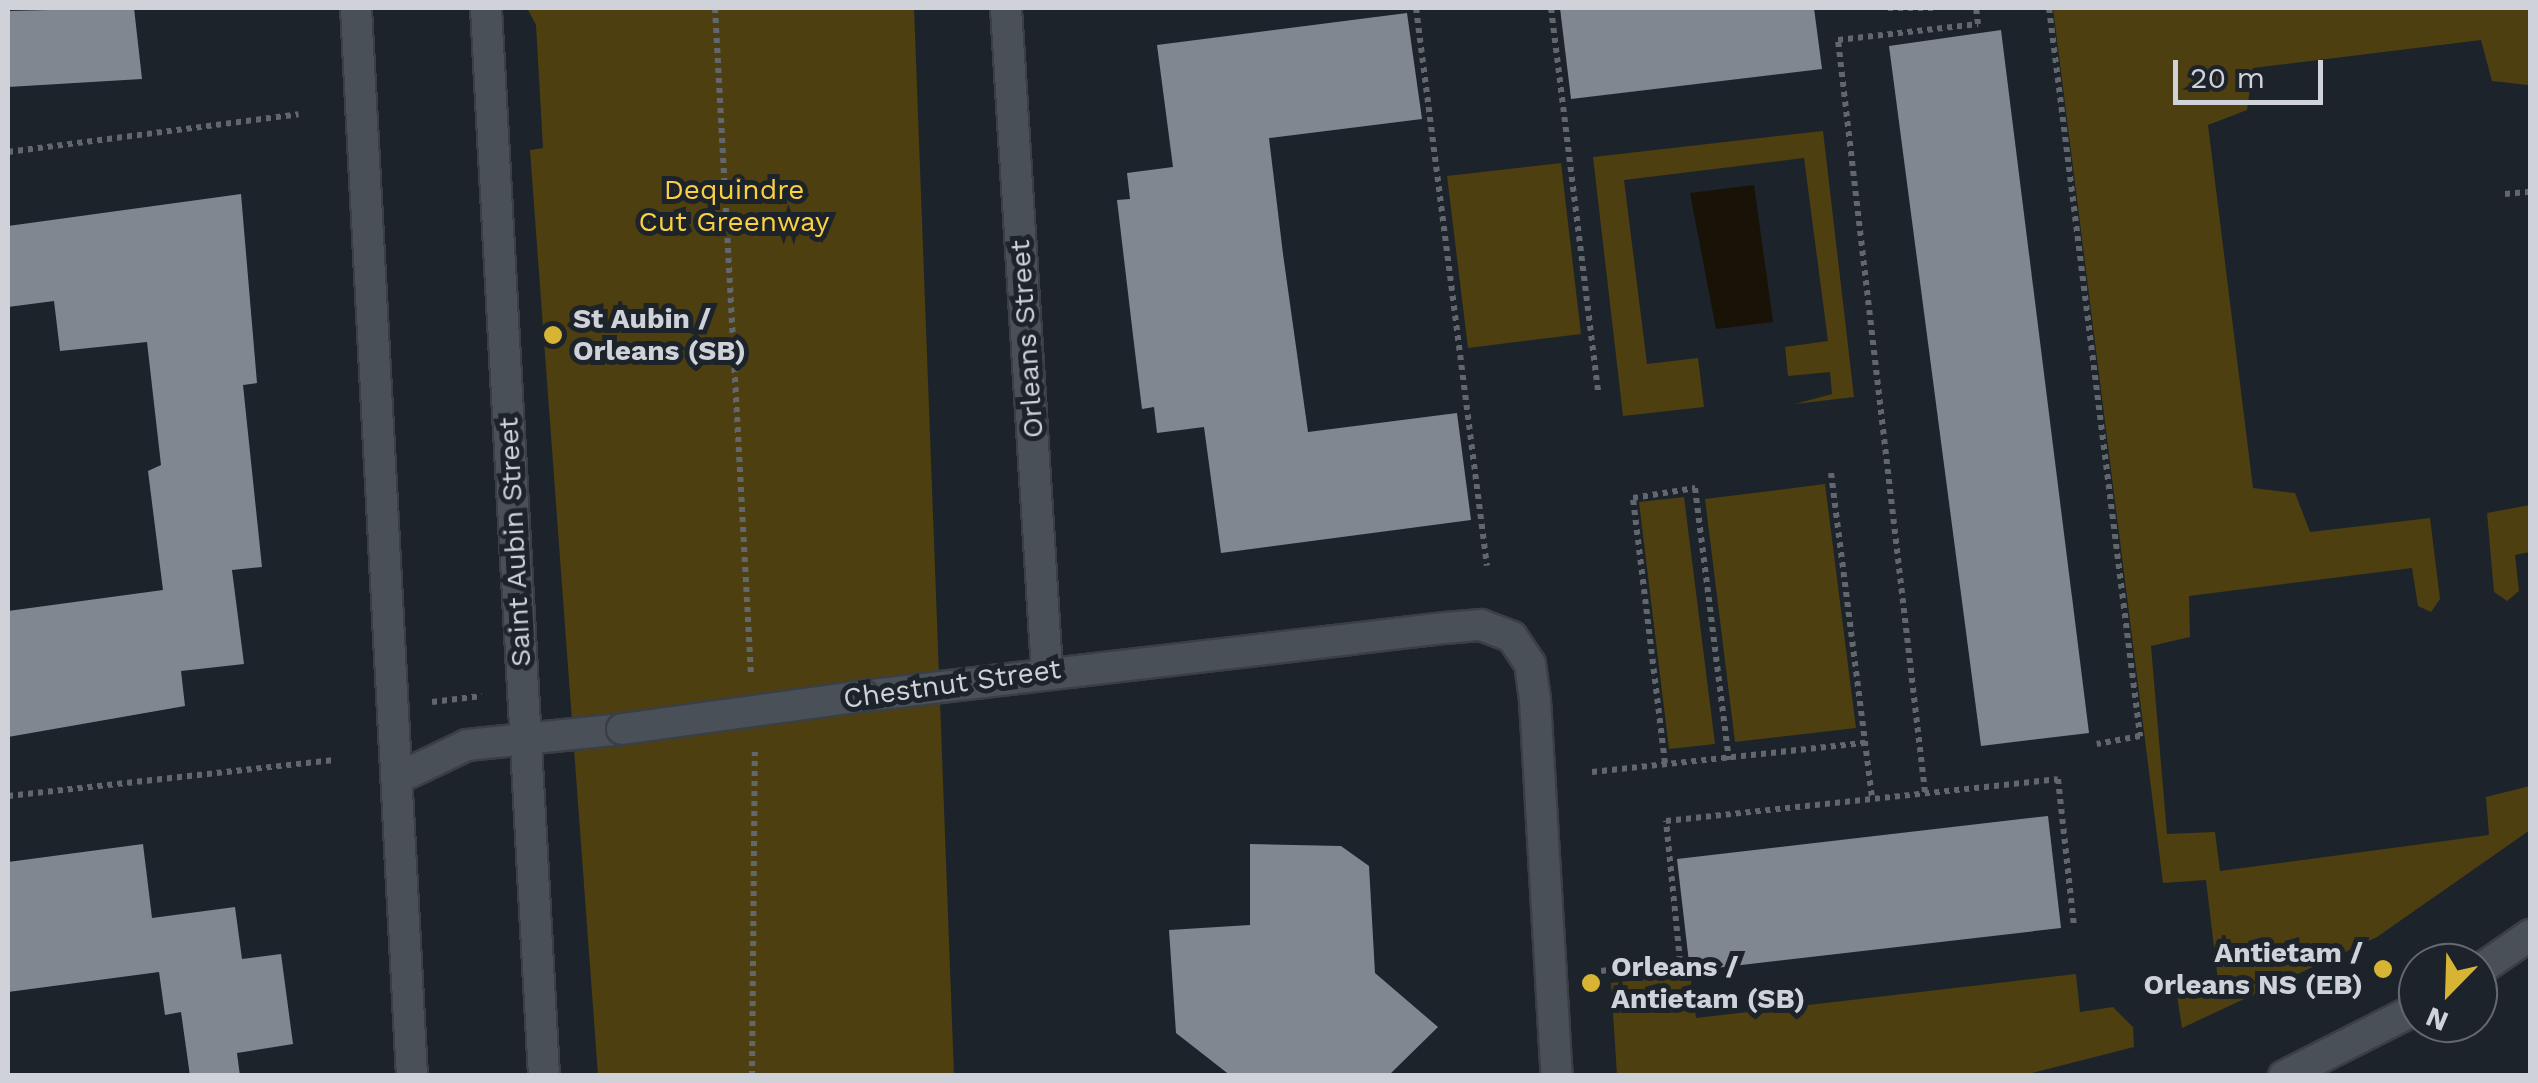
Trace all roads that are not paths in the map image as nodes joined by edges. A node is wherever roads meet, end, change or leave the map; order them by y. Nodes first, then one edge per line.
1 (356, 8) edge
2 (486, 8) edge
3 (1006, 8) edge
4 (1047, 671) junction
5 (526, 739) junction
6 (398, 778) junction
7 (2530, 935) edge
8 (2498, 957) edge
9 (2398, 1018) edge
10 (412, 1076) edge
11 (544, 1076) edge
12 (1557, 1076) edge
13 (2284, 1076) edge

1 - 6 street
2 - 5 street, Saint Aubin Street
3 - 4 street, Orleans Street
4 - 5 street, Chestnut Street, bridge
4 - 12 street, Chestnut Street
5 - 6 street, Chestnut Street
5 - 11 street, Saint Aubin Street
6 - 10 street
7 - 8 street
9 - 13 street

